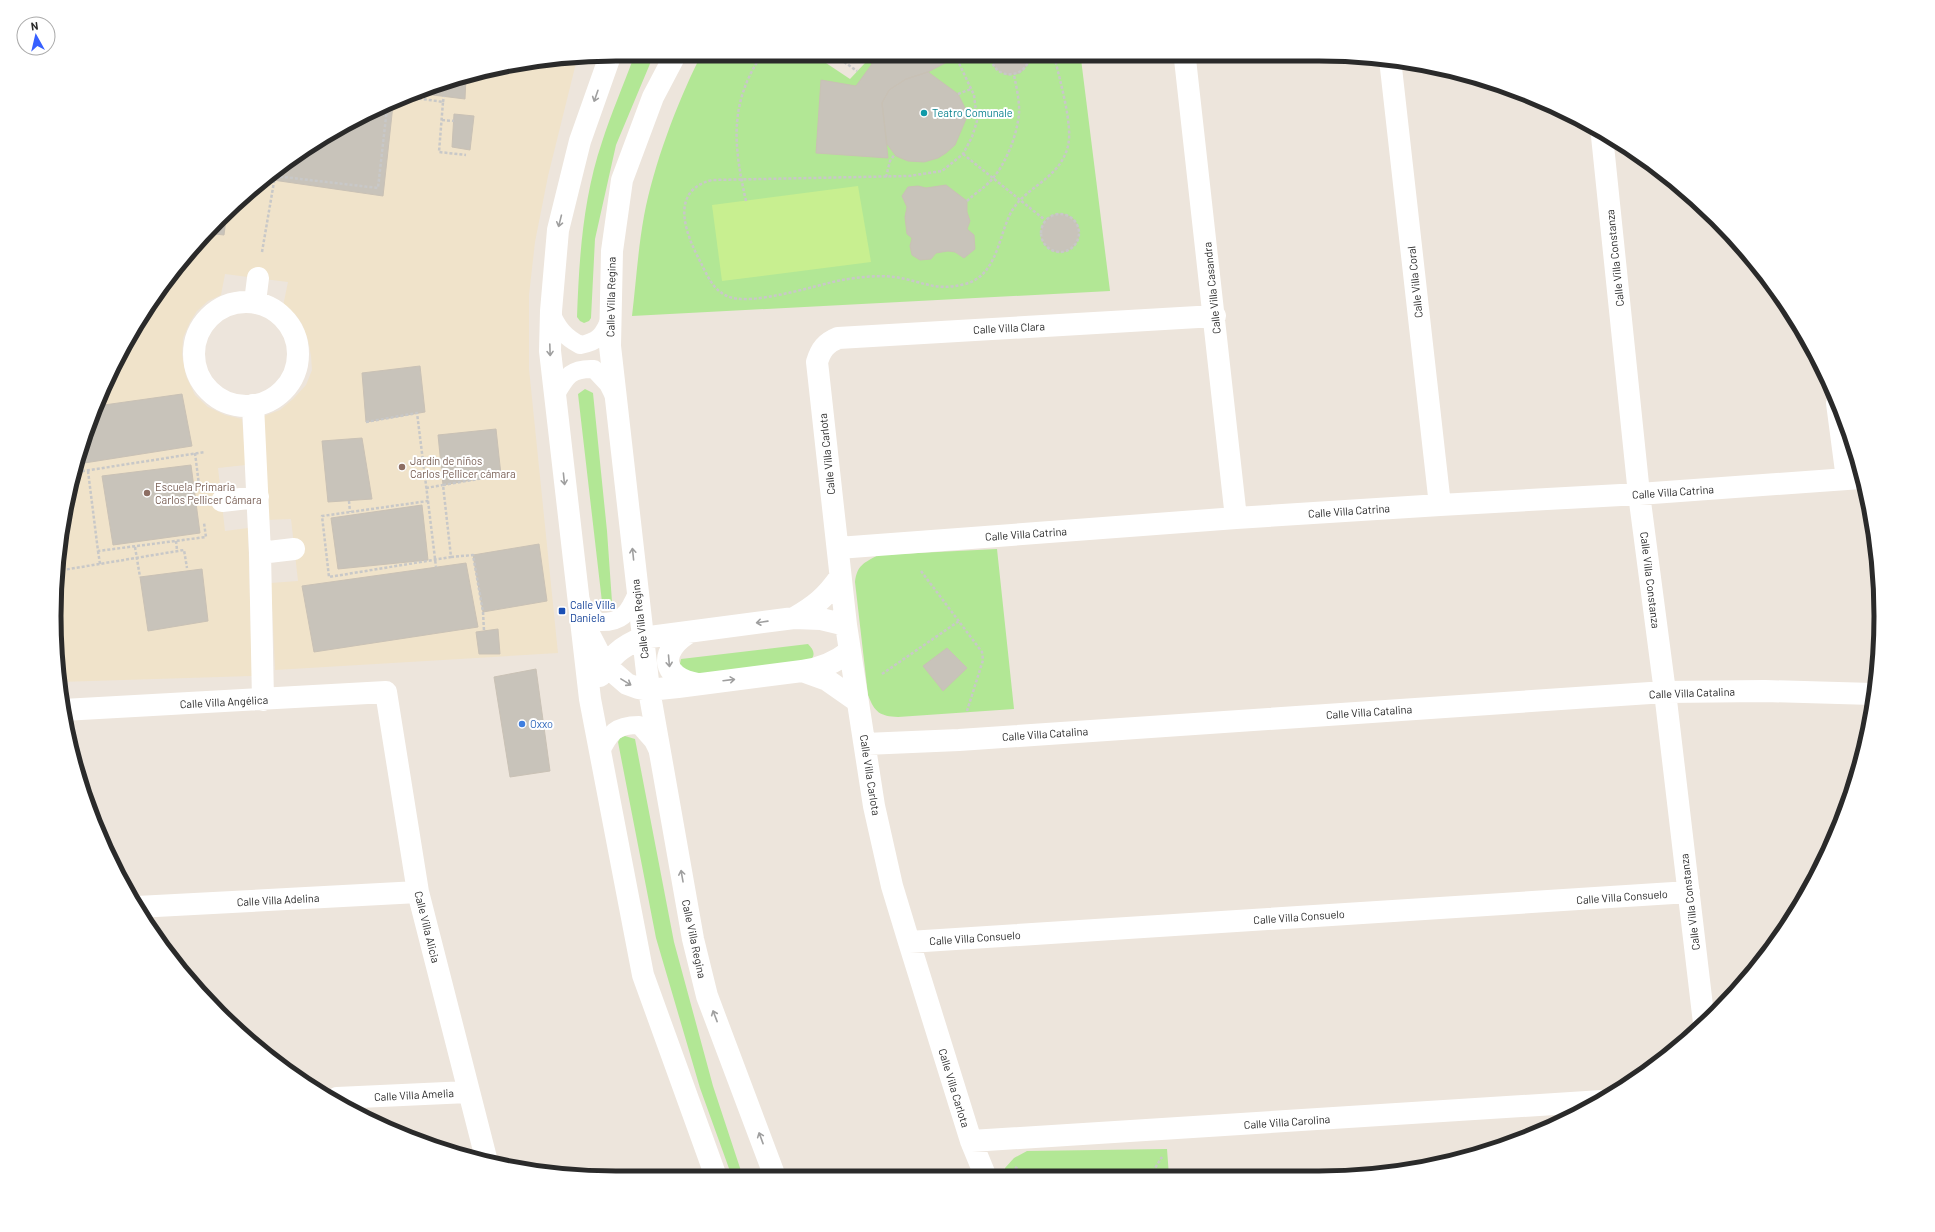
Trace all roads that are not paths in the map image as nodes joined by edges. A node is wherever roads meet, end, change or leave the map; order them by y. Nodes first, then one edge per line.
1 (608, 61) edge
2 (672, 61) edge
3 (1186, 61) edge
4 (1391, 66) edge
5 (1602, 139) edge
6 (258, 278) road end
7 (255, 302) junction
8 (551, 311) junction
9 (611, 315) junction
10 (1215, 316) junction
11 (817, 362) joint
12 (555, 396) junction
13 (616, 400) junction
14 (253, 405) junction
15 (1845, 438) edge
16 (1854, 478) edge
17 (1639, 494) junction
18 (258, 497) junction
19 (222, 501) dead end
20 (1440, 505) junction
21 (1236, 518) junction
22 (838, 548) junction
23 (294, 549) dead end
24 (260, 553) junction
25 (840, 577) junction
26 (578, 597) junction
27 (638, 599) junction
28 (794, 618) junction
29 (846, 625) junction
30 (682, 633) junction
31 (642, 638) junction
32 (850, 651) junction
33 (605, 664) junction
34 (802, 671) junction
35 (688, 686) junction
36 (649, 690) junction
37 (386, 692) joint
38 (1665, 692) junction
39 (1868, 694) edge
40 (857, 696) junction
41 (263, 700) junction
42 (70, 710) edge
43 (593, 714) junction
44 (656, 728) junction
45 (865, 744) junction
46 (600, 753) junction
47 (660, 756) junction
48 (418, 892) junction
49 (1689, 892) junction
50 (143, 907) edge
51 (909, 942) junction
52 (1703, 1016) edge
53 (468, 1092) junction
54 (340, 1098) edge
55 (1587, 1102) edge
56 (971, 1141) junction
57 (485, 1155) edge
58 (714, 1171) edge
59 (773, 1171) edge
60 (983, 1171) edge

1 -> 8 street
2 - 9 street, Calle Villa Regina
3 - 10 street, Calle Villa Casandra
4 - 20 street, Calle Villa Coral
5 - 17 street, Calle Villa Constanza
6 - 7 street
7 - 14 street
7 - 14 street
8 - 9 lane
8 -> 12 street
9 - 13 street, Calle Villa Regina
10 - 11 street, Calle Villa Clara
10 - 21 street, Calle Villa Casandra
11 - 22 street, Calle Villa Carlota
12 - 13 lane
12 -> 26 street
27 -> 13 street, Calle Villa Regina
14 - 18 street
15 - 16 street
16 - 17 street, Calle Villa Catrina
17 - 20 street, Calle Villa Catrina
17 - 38 street, Calle Villa Constanza
18 - 19 street
18 - 24 street
20 - 21 street, Calle Villa Catrina
21 - 22 street, Calle Villa Catrina
22 - 25 street, Calle Villa Carlota
23 - 24 street
24 - 41 street
25 - 28 street
25 - 29 street, Calle Villa Carlota
26 - 27 lane
26 - 33 street
26 - 43 street
27 - 30 street
27 - 31 street, Calle Villa Regina
28 - 29 street
28 -> 30 street
29 - 32 street, Calle Villa Carlota
30 - 31 street
30 -> 35 street
31 - 33 street
31 - 36 street, Calle Villa Regina
32 - 34 street
32 - 40 street, Calle Villa Carlota
33 -> 36 street
33 - 43 street
35 -> 34 street
34 - 40 street
35 - 36 street
35 - 44 street
36 - 44 street, Calle Villa Regina
37 - 41 street, Calle Villa Angélica
37 - 48 street, Calle Villa Alicia
38 - 39 street, Calle Villa Catalina
38 - 45 street, Calle Villa Catalina
38 - 49 street, Calle Villa Constanza
40 - 45 street, Calle Villa Carlota
41 - 42 street, Calle Villa Angélica
43 - 46 street
44 - 47 street, Calle Villa Regina
45 - 51 street, Calle Villa Carlota
46 - 47 lane
46 - 58 street
59 -> 47 street, Calle Villa Regina
48 - 50 street, Calle Villa Adelina
48 - 53 street, Calle Villa Alicia
49 - 51 street, Calle Villa Consuelo
49 - 52 street, Calle Villa Constanza
51 - 56 street, Calle Villa Carlota
53 - 54 street, Calle Villa Amelia
53 - 57 street, Calle Villa Alicia
55 - 56 street, Calle Villa Carolina
56 - 60 street, Calle Villa Carlota

